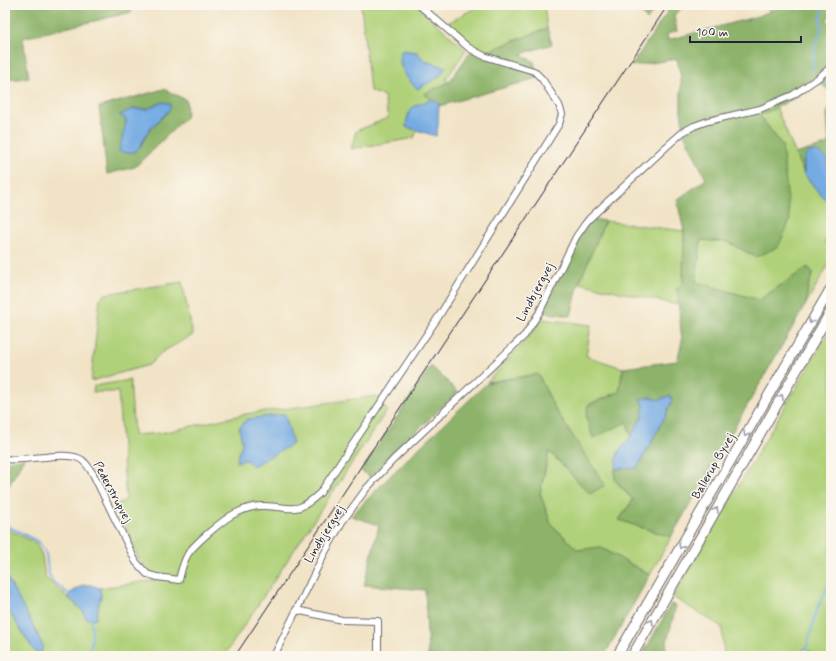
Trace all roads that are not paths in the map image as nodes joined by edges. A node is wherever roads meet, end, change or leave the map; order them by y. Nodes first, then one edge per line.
1 (419, 5) edge
2 (831, 66) edge
3 (831, 288) edge
4 (831, 311) edge
5 (5, 459) edge
6 (296, 610) junction
7 (274, 656) edge
8 (378, 656) edge
9 (617, 656) edge
10 (632, 656) edge

1 - 5 street, Pederstrupvej
2 - 6 street, Lindbjergvej
3 -> 9 main road, Ballerup Byvej
10 -> 4 main road, Ballerup Byvej
6 - 7 street, Lindbjergvej
6 - 8 street

